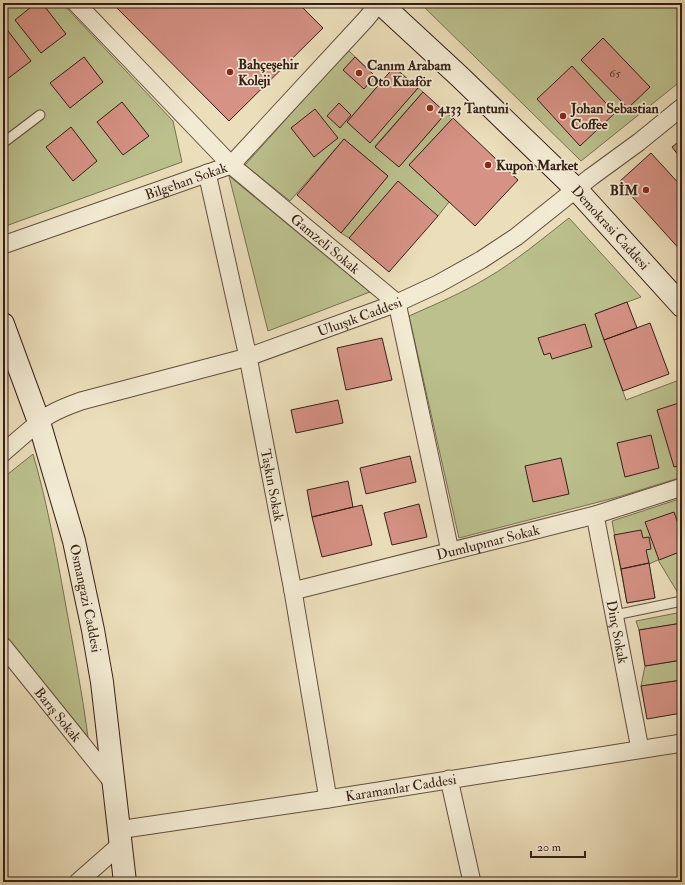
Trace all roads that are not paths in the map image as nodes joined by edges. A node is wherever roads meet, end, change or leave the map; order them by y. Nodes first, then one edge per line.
1 (76, 3) edge
2 (379, 3) edge
3 (682, 107) edge
4 (40, 115) dead end
5 (3, 143) edge
6 (231, 165) junction
7 (207, 173) junction
8 (576, 189) junction
9 (3, 245) edge
10 (398, 302) junction
11 (682, 306) edge
12 (3, 324) edge
13 (248, 357) junction
14 (39, 422) junction
15 (3, 453) edge
16 (682, 487) edge
17 (596, 515) junction
18 (450, 551) junction
19 (293, 591) junction
20 (682, 602) edge
21 (615, 616) junction
22 (3, 646) edge
23 (682, 742) edge
24 (640, 748) junction
25 (450, 779) junction
26 (114, 784) junction
27 (328, 800) junction
28 (119, 837) junction
29 (78, 882) edge
30 (125, 882) edge
31 (472, 882) edge

1 - 6 street, Gamzeli Sokak
2 - 6 street, Bilgehan Sokak
2 - 8 street, Demokrasi Caddesi
3 - 8 street, Uluışık Caddesi
4 - 5 lane
6 - 7 street, Bilgehan Sokak
6 - 10 street, Gamzeli Sokak
7 - 9 street, Bilgehan Sokak
7 - 13 street, Taşkın Sokak
8 - 10 street, Uluışık Caddesi
8 - 11 street, Demokrasi Caddesi
10 - 13 street, Uluışık Caddesi
10 - 18 street
12 - 14 street, Osmangazi Caddesi
13 - 14 street, Uluışık Caddesi
13 - 19 street, Taşkın Sokak
14 - 15 street, Uluışık Caddesi
14 - 26 street, Osmangazi Caddesi
16 - 17 street, Dumlupınar Sokak
17 - 18 street, Dumlupınar Sokak
17 - 21 street, Dinç Sokak
18 - 19 street, Dumlupınar Sokak
19 - 27 street, Taşkın Sokak
20 - 21 lane
21 - 24 street, Dinç Sokak
22 - 26 street, Barış Sokak
23 - 24 street, Karamanlar Caddesi
24 - 25 street, Karamanlar Caddesi
25 - 27 street, Karamanlar Caddesi
25 - 31 street
26 - 28 street, Osmangazi Caddesi
27 - 28 street, Karamanlar Caddesi
28 - 29 street
28 - 30 street, Osmangazi Caddesi

